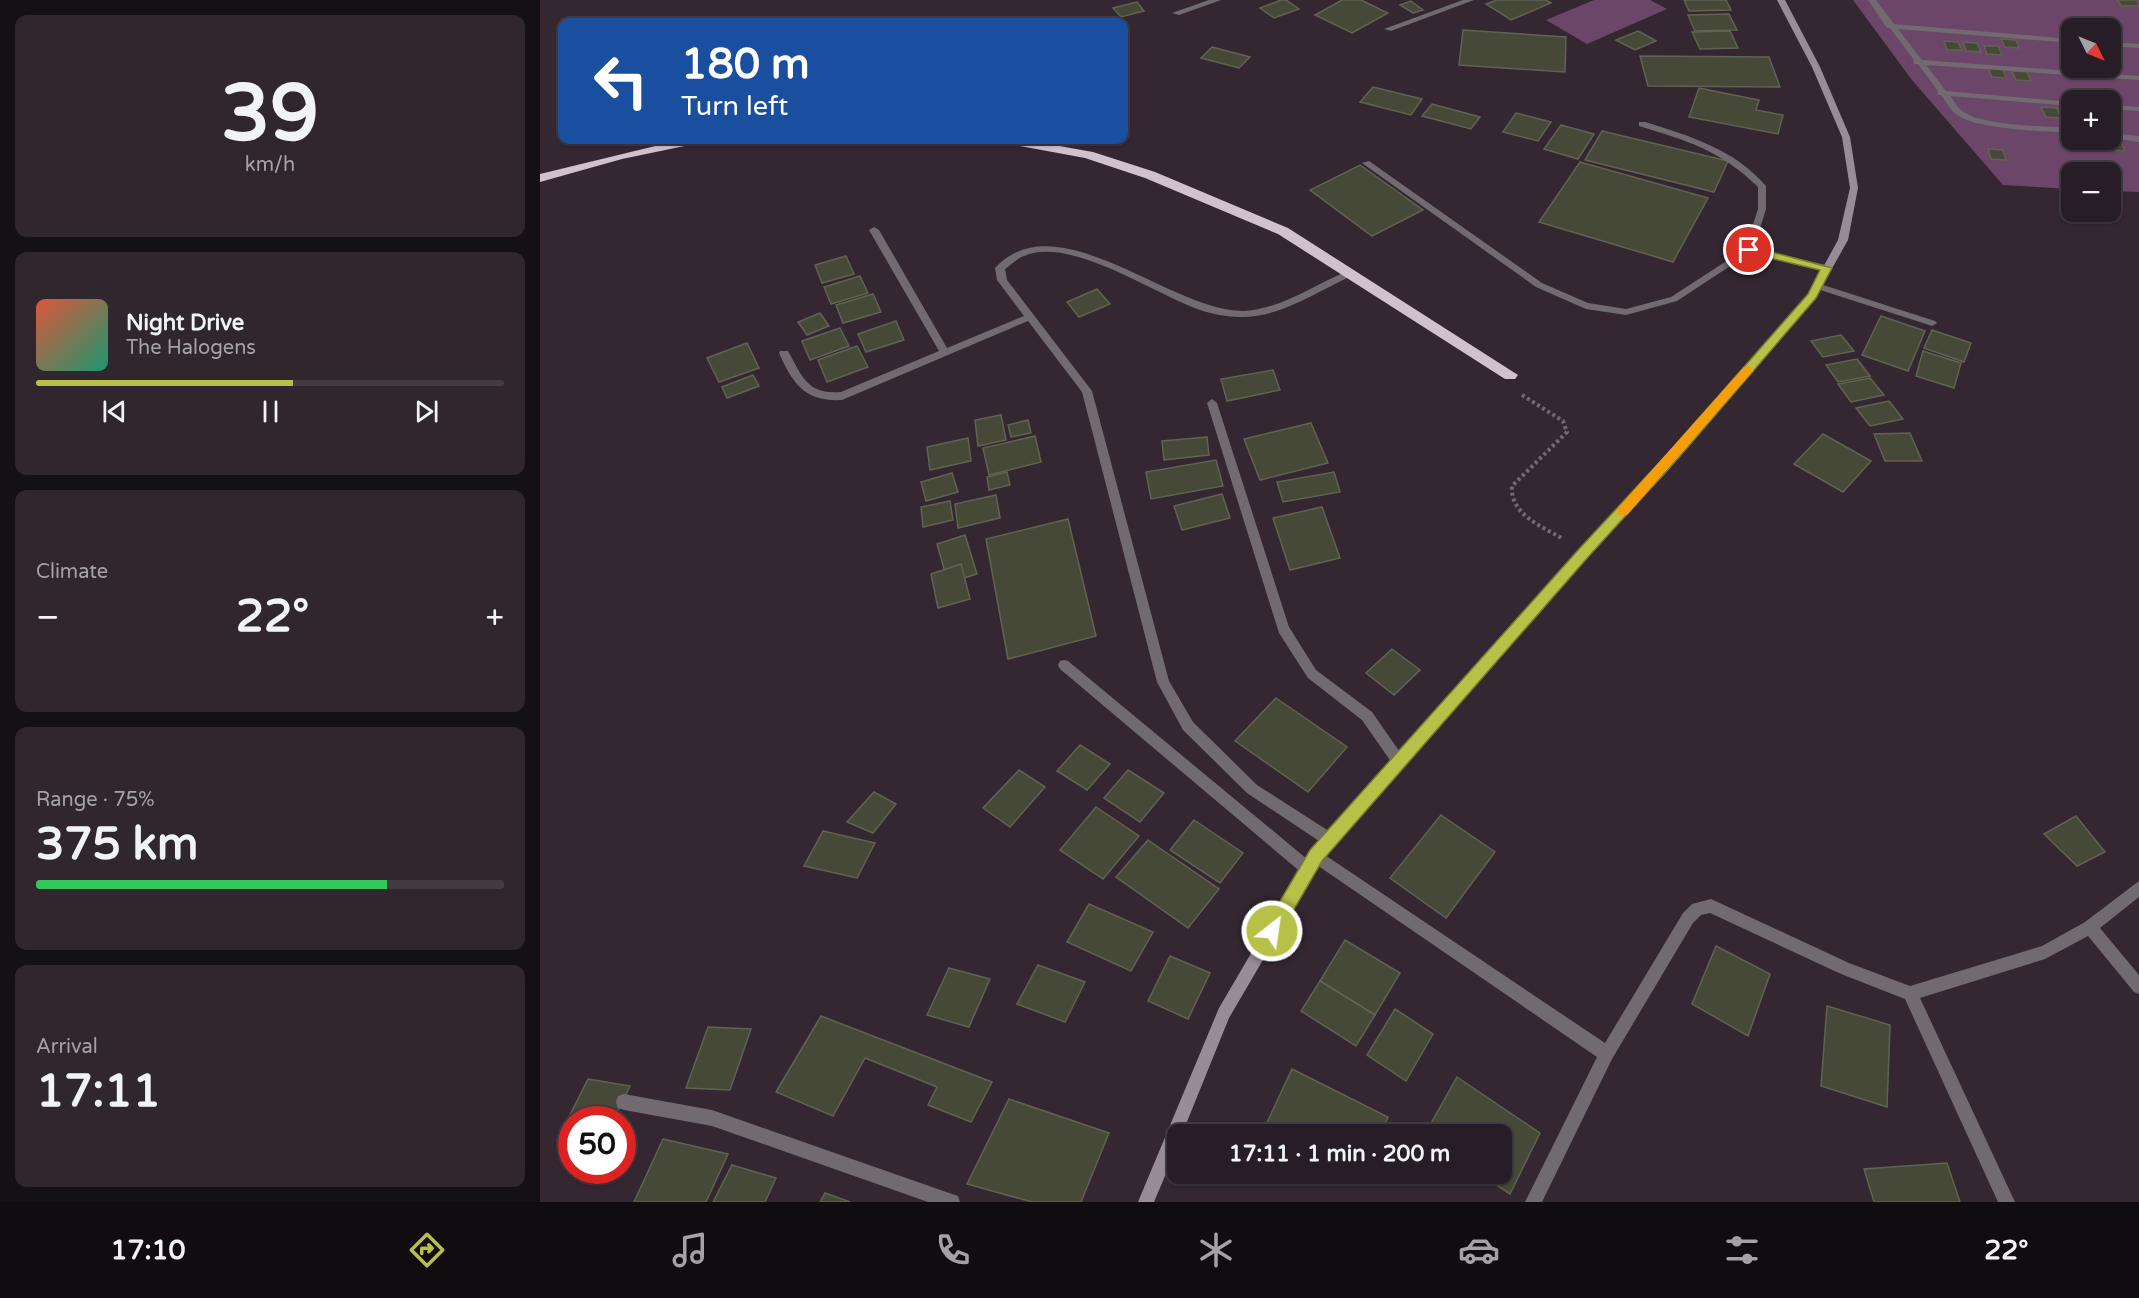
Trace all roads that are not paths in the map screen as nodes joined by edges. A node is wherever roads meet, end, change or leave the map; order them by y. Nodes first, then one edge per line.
1 (1217, 0) edge
2 (1470, 0) edge
3 (1781, 0) edge
4 (1872, 0) edge
5 (1176, 13) dead end
6 (1890, 26) junction
7 (1388, 29) dead end
8 (2061, 39) edge
9 (2121, 45) edge
10 (2139, 46) edge
11 (1917, 62) junction
12 (2139, 78) edge
13 (1941, 93) junction
14 (2061, 103) edge
15 (2121, 108) edge
16 (2139, 109) edge
17 (1642, 124) dead end
18 (2061, 130) edge
19 (2121, 136) edge
20 (2139, 138) edge
21 (679, 144) edge
22 (1030, 144) edge
23 (1366, 163) dead end
24 (540, 178) edge
25 (874, 230) dead end
26 (1749, 250) junction
27 (1827, 268) junction
28 (1348, 273) junction
29 (1817, 286) junction
30 (1030, 317) junction
31 (1932, 323) dead end
32 (945, 352) junction
33 (784, 353) dead end
34 (1510, 375) road end
35 (1212, 403) dead end
36 (1064, 665) dead end
37 (1399, 762) junction
38 (1330, 840) junction
39 (1316, 856) junction
40 (1308, 869) junction
41 (2139, 888) edge
42 (2090, 927) junction
43 (2139, 987) edge
44 (1910, 994) junction
45 (1607, 1054) junction
46 (624, 1102) dead end
47 (952, 1202) edge
48 (1146, 1202) edge
49 (1533, 1202) edge
50 (2007, 1202) edge

1 - 5 street
2 - 7 street
3 - 27 main road
4 - 6 street
6 - 8 street
6 - 11 street
9 - 10 street
11 - 12 street
11 - 13 street
13 - 14 street
13 - 18 street
15 - 16 street
17 - 26 street
19 - 20 street
21 - 24 highway
22 - 28 highway
23 - 26 street
25 - 32 street
26 - 27 street
27 - 29 main road
28 - 30 street
28 - 34 highway
29 - 31 street
29 - 37 main road
30 - 32 street
30 - 38 street
32 - 33 street
35 - 37 street
36 - 40 street
37 - 38 main road
38 - 39 main road
39 - 40 main road
39 - 45 street
40 - 48 main road
41 - 42 street
42 - 43 street
42 - 44 street
44 - 45 street
44 - 50 street
45 - 49 street
46 - 47 street

